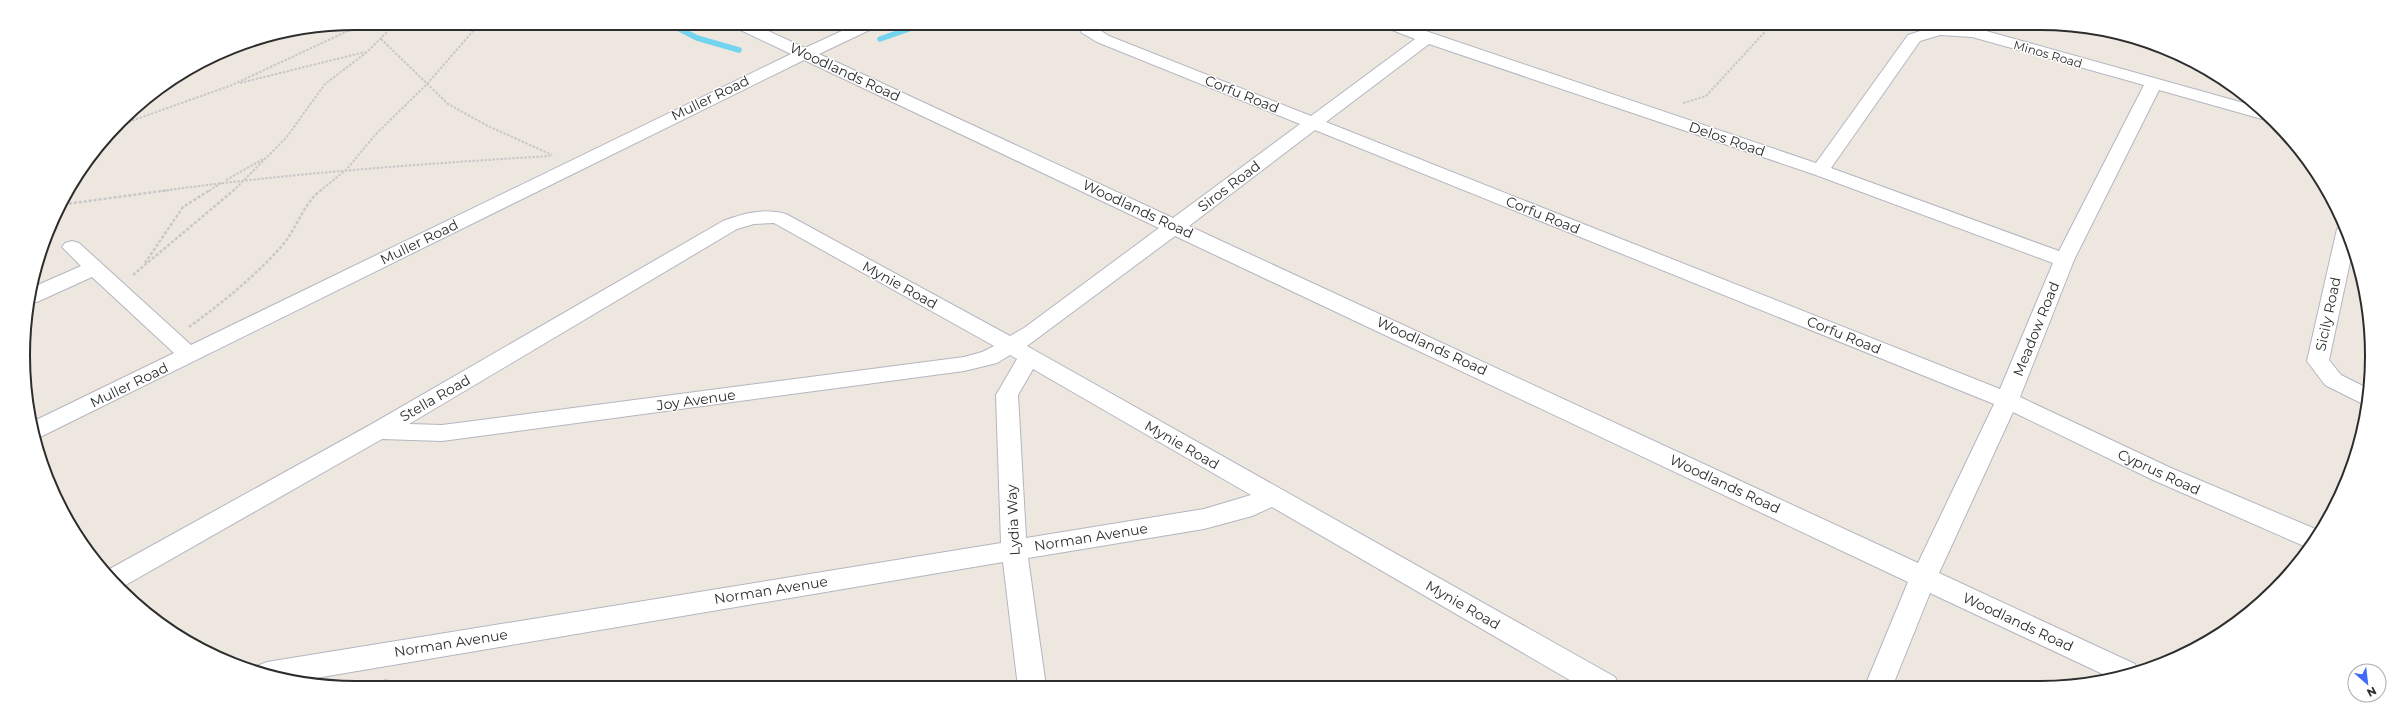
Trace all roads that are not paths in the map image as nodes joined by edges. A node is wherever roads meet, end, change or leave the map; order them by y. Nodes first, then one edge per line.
1 (753, 30) edge
2 (857, 30) edge
3 (1088, 30) edge
4 (1406, 30) edge
5 (1427, 38) junction
6 (806, 54) junction
7 (2153, 84) junction
8 (2254, 111) edge
9 (1313, 123) junction
10 (1820, 170) junction
11 (755, 216) joint
12 (1176, 226) junction
13 (72, 247) dead end
14 (2348, 259) edge
15 (2064, 260) junction
16 (94, 268) junction
17 (36, 294) edge
18 (1020, 352) junction
19 (190, 355) junction
20 (2362, 395) edge
21 (2007, 400) junction
22 (39, 430) edge
23 (378, 431) junction
24 (1273, 496) junction
25 (2309, 537) edge
26 (1014, 549) junction
27 (117, 577) edge
28 (1925, 578) junction
29 (2122, 671) edge
30 (279, 672) edge
31 (1031, 681) edge
32 (1596, 681) edge
33 (1881, 681) edge

1 - 6 street, Woodlands Road
2 - 6 street, Muller Road
3 - 9 street, Corfu Road
4 - 5 street, Delos Road
5 - 9 street, Siros Road
5 - 10 street, Delos Road
6 - 12 street, Woodlands Road
6 - 19 street, Muller Road
7 - 8 street, Minos Road
7 - 10 street, Minos Road
7 - 15 street, Meadow Road
9 - 12 street, Siros Road
9 - 21 street, Corfu Road
10 - 15 street, Delos Road
11 - 18 street, Mynie Road
11 - 23 street, Stella Road
12 - 18 street, Siros Road
12 - 28 street, Woodlands Road
13 - 16 street
14 - 20 street, Sicily Road
15 - 21 street, Meadow Road
16 - 17 street
16 - 19 street
18 - 23 street, Joy Avenue
18 - 24 street, Mynie Road
18 - 26 street, Lydia Way
19 - 22 street, Muller Road
21 - 25 street, Cyprus Road
21 - 28 street, Meadow Road
23 - 27 street, Stella Road
24 - 26 street, Norman Avenue
24 - 32 street, Mynie Road
26 - 30 street, Norman Avenue
26 - 31 street, Lydia Way
28 - 29 street, Woodlands Road
28 - 33 street, Meadow Road

